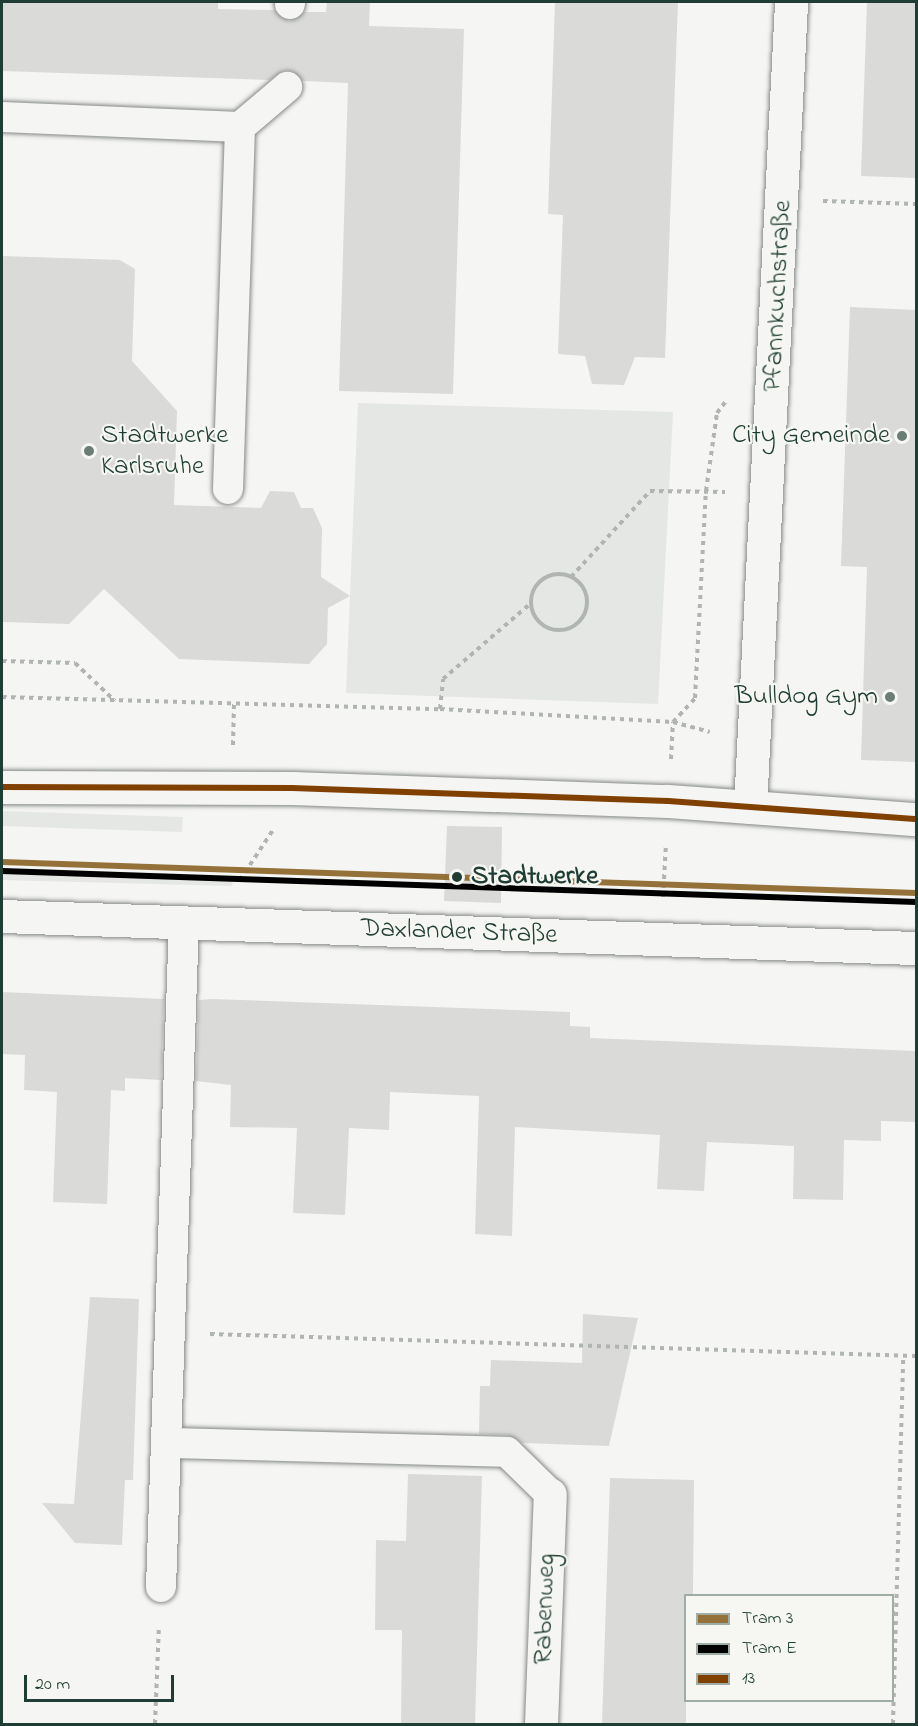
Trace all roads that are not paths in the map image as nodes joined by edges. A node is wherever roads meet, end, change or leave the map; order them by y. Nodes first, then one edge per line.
1 (791, 2) edge
2 (287, 87) dead end
3 (2, 117) edge
4 (240, 127) junction
5 (228, 489) dead end
6 (2, 787) edge
7 (750, 807) junction
8 (916, 819) edge
9 (2, 916) edge
10 (184, 922) junction
11 (916, 948) edge
12 (168, 1443) junction
13 (550, 1494) joint
14 (161, 1587) road end
15 (541, 1725) edge

1 - 7 street, Pfannkuchstraße
2 - 4 lane
3 - 4 lane
4 - 5 lane
6 - 7 street
7 - 8 street
9 - 10 street, Daxlander Straße
10 - 11 street, Daxlander Straße
10 - 12 lane
12 - 13 lane
12 - 14 lane
13 - 15 street, Rabenweg

